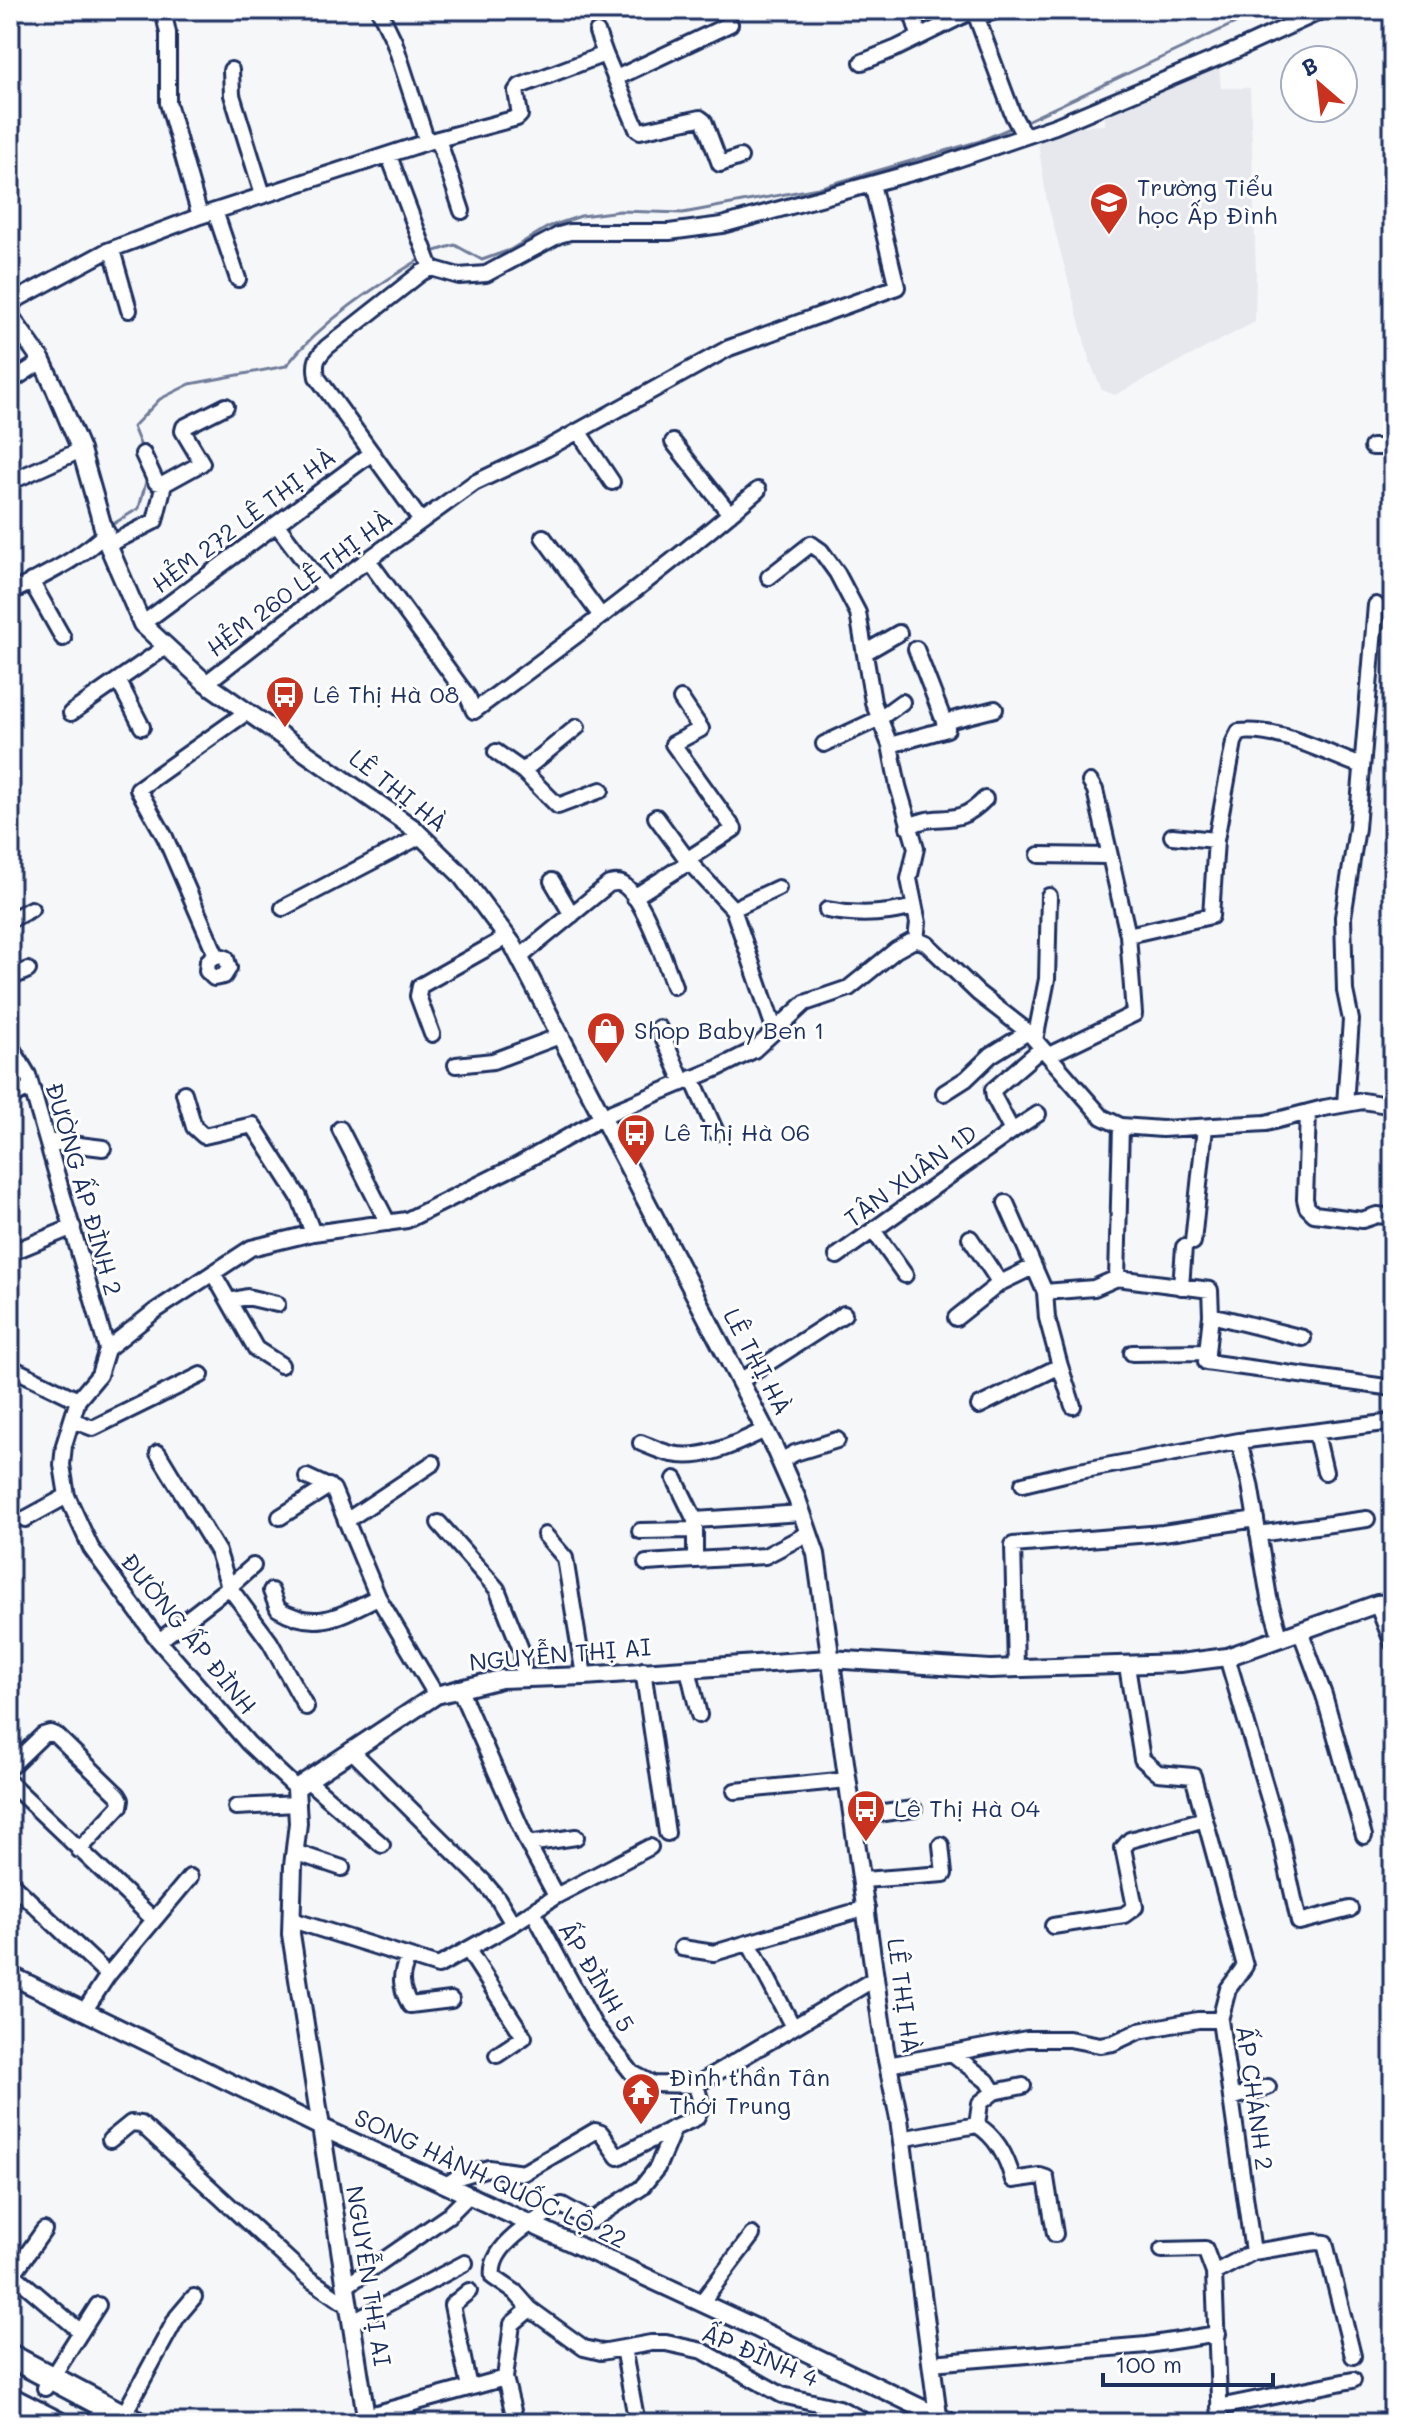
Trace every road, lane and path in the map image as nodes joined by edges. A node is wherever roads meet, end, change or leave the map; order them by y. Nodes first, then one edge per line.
1 (163, 10) edge
2 (380, 10) edge
3 (911, 10) edge
4 (1000, 10) edge
5 (1324, 10) edge
6 (975, 14) edge
7 (730, 24) dead end
8 (597, 32) dead end
9 (919, 35) junction
10 (605, 54) junction
11 (862, 62) dead end
12 (231, 70) dead end
13 (616, 78) junction
14 (1023, 133) junction
15 (432, 141) junction
16 (389, 156) junction
17 (740, 157) dead end
18 (872, 184) junction
19 (263, 195) junction
20 (215, 211) junction
21 (462, 211) dead end
22 (200, 216) junction
23 (112, 250) junction
24 (428, 261) junction
25 (238, 279) dead end
26 (10, 303) edge
27 (129, 310) dead end
28 (10, 316) edge
29 (42, 361) junction
30 (10, 382) edge
31 (226, 406) dead end
32 (578, 431) junction
33 (673, 442) dead end
34 (1372, 447) dead end
35 (1393, 447) edge
36 (81, 450) junction
37 (372, 453) junction
38 (143, 454) dead end
39 (10, 482) edge
40 (612, 482) dead end
41 (164, 484) junction
42 (758, 490) dead end
43 (730, 514) junction
44 (421, 521) junction
45 (277, 525) junction
46 (543, 537) dead end
47 (107, 538) junction
48 (368, 560) junction
49 (769, 577) dead end
50 (33, 587) junction
51 (326, 590) junction
52 (10, 593) edge
53 (1376, 605) dead end
54 (601, 616) junction
55 (142, 624) junction
56 (899, 633) dead end
57 (63, 638) dead end
58 (167, 646) junction
59 (916, 649) dead end
60 (866, 652) junction
61 (118, 680) junction
62 (206, 683) junction
63 (681, 699) dead end
64 (902, 702) dead end
65 (995, 709) dead end
66 (247, 712) junction
67 (71, 713) dead end
68 (880, 718) junction
69 (944, 722) junction
70 (142, 727) dead end
71 (577, 727) dead end
72 (824, 744) dead end
73 (890, 745) junction
74 (496, 752) dead end
75 (1362, 766) junction
76 (523, 771) junction
77 (1090, 782) dead end
78 (601, 790) dead end
79 (985, 799) dead end
80 (656, 817) dead end
81 (908, 827) junction
82 (421, 836) junction
83 (1172, 836) dead end
84 (1216, 840) junction
85 (1039, 855) dead end
86 (1109, 856) junction
87 (689, 862) junction
88 (552, 881) dead end
89 (778, 888) dead end
90 (1049, 896) dead end
91 (634, 897) junction
92 (914, 907) junction
93 (283, 908) dead end
94 (31, 909) dead end
95 (733, 909) junction
96 (827, 910) dead end
97 (572, 915) junction
98 (10, 920) edge
99 (1128, 935) junction
100 (507, 937) junction
101 (916, 939) junction
102 (216, 955) dead end
103 (520, 957) junction
104 (28, 970) dead end
105 (10, 978) edge
106 (674, 986) dead end
107 (659, 1028) dead end
108 (775, 1031) junction
109 (432, 1034) dead end
110 (560, 1036) junction
111 (1038, 1043) junction
112 (10, 1045) edge
113 (456, 1065) dead end
114 (688, 1080) junction
115 (31, 1087) junction
116 (184, 1093) dead end
117 (944, 1093) dead end
118 (10, 1098) edge
119 (1345, 1104) junction
120 (1393, 1106) edge
121 (1308, 1112) junction
122 (1038, 1114) dead end
123 (601, 1118) junction
124 (1121, 1126) junction
125 (1205, 1127) junction
126 (340, 1129) dead end
127 (1012, 1131) junction
128 (716, 1132) dead end
129 (47, 1141) junction
130 (103, 1148) dead end
131 (1006, 1203) dead end
132 (1393, 1217) edge
133 (388, 1223) junction
134 (73, 1227) junction
135 (873, 1230) junction
136 (313, 1233) junction
137 (970, 1238) dead end
138 (10, 1253) edge
139 (837, 1256) dead end
140 (1033, 1267) junction
141 (213, 1273) junction
142 (905, 1275) dead end
143 (1117, 1278) junction
144 (1000, 1283) junction
145 (1181, 1287) junction
146 (1045, 1292) junction
147 (229, 1301) junction
148 (277, 1304) dead end
149 (844, 1314) dead end
150 (1211, 1315) junction
151 (956, 1318) dead end
152 (1303, 1338) dead end
153 (107, 1349) junction
154 (1207, 1352) junction
155 (1132, 1353) dead end
156 (281, 1365) dead end
157 (1060, 1366) junction
158 (10, 1367) edge
159 (201, 1375) dead end
160 (740, 1381) junction
161 (1393, 1388) edge
162 (78, 1400) junction
163 (979, 1406) dead end
164 (1073, 1406) dead end
165 (72, 1420) junction
166 (1393, 1422) edge
167 (765, 1430) junction
168 (1316, 1433) junction
169 (837, 1440) dead end
170 (1239, 1441) junction
171 (641, 1443) dead end
172 (158, 1453) dead end
173 (780, 1461) junction
174 (433, 1463) dead end
175 (1325, 1472) dead end
176 (307, 1477) dead end
177 (675, 1479) dead end
178 (1023, 1484) dead end
179 (329, 1486) junction
180 (67, 1496) junction
181 (802, 1513) junction
182 (280, 1517) dead end
183 (25, 1519) dead end
184 (1367, 1519) dead end
185 (346, 1521) junction
186 (439, 1523) dead end
187 (695, 1525) junction
188 (1257, 1526) junction
189 (640, 1531) dead end
190 (809, 1533) junction
191 (545, 1535) dead end
192 (695, 1560) junction
193 (646, 1563) dead end
194 (253, 1566) dead end
195 (229, 1587) junction
196 (271, 1591) dead end
197 (378, 1597) junction
198 (1385, 1604) edge
199 (1301, 1633) junction
200 (1281, 1639) junction
201 (159, 1641) junction
202 (1393, 1644) edge
203 (1227, 1657) junction
204 (829, 1659) junction
205 (1127, 1666) junction
206 (1016, 1668) junction
207 (688, 1669) junction
208 (643, 1670) junction
209 (584, 1676) junction
210 (523, 1677) junction
211 (459, 1688) junction
212 (436, 1695) junction
213 (306, 1707) dead end
214 (699, 1715) dead end
215 (351, 1750) junction
216 (10, 1767) edge
217 (848, 1780) junction
218 (10, 1783) edge
219 (300, 1791) junction
220 (735, 1791) dead end
221 (236, 1807) dead end
222 (914, 1809) dead end
223 (853, 1817) junction
224 (1205, 1819) junction
225 (667, 1833) dead end
226 (1364, 1836) dead end
227 (576, 1837) dead end
228 (528, 1844) junction
229 (382, 1845) dead end
230 (941, 1845) dead end
231 (650, 1847) dead end
232 (79, 1850) junction
233 (294, 1852) junction
234 (342, 1868) dead end
235 (190, 1877) dead end
236 (863, 1880) junction
237 (10, 1882) edge
238 (556, 1896) junction
239 (867, 1908) junction
240 (1350, 1909) dead end
241 (533, 1911) junction
242 (154, 1920) junction
243 (292, 1920) junction
244 (513, 1924) junction
245 (1053, 1926) dead end
246 (749, 1943) junction
247 (682, 1948) dead end
248 (468, 1950) junction
249 (409, 1957) junction
250 (10, 1975) edge
251 (108, 1975) junction
252 (876, 1978) junction
253 (451, 2000) dead end
254 (85, 2010) junction
255 (1220, 2020) junction
256 (793, 2027) junction
257 (953, 2054) junction
258 (497, 2055) dead end
259 (888, 2065) junction
260 (696, 2085) junction
261 (1023, 2086) dead end
262 (1268, 2087) dead end
263 (994, 2092) junction
264 (1231, 2098) junction
265 (977, 2125) junction
266 (321, 2127) junction
267 (674, 2128) junction
268 (901, 2139) junction
269 (110, 2140) dead end
270 (446, 2185) junction
271 (468, 2196) junction
272 (529, 2223) junction
273 (44, 2230) dead end
274 (1055, 2234) dead end
275 (752, 2235) dead end
276 (1162, 2250) dead end
277 (1253, 2252) junction
278 (465, 2263) dead end
279 (1214, 2273) junction
280 (346, 2286) junction
281 (469, 2291) dead end
282 (194, 2297) dead end
283 (701, 2303) junction
284 (98, 2305) dead end
285 (530, 2309) junction
286 (350, 2314) junction
287 (81, 2332) junction
288 (1218, 2334) junction
289 (623, 2348) junction
290 (10, 2356) edge
291 (1353, 2356) dead end
292 (931, 2363) junction
293 (10, 2370) edge
294 (505, 2378) junction
295 (1353, 2380) dead end
296 (48, 2382) junction
297 (469, 2388) junction
298 (10, 2399) edge
299 (1219, 2407) junction
300 (10, 2412) edge
301 (367, 2419) edge
302 (125, 2421) edge
303 (943, 2421) edge
304 (32, 2423) edge
305 (57, 2423) edge
306 (516, 2423) edge
307 (637, 2423) edge
308 (868, 2423) edge
309 (1220, 2423) edge

1 - 22 street
2 - 15 street
3 - 9 street
4 - 6 street
5 - 14 street
6 - 9 street
6 - 14 street
7 - 13 street
8 - 10 street
9 - 11 street
10 - 13 street
10 - 15 street
12 - 19 street
13 - 17 street
14 - 18 street
15 - 16 street
15 - 21 street
16 - 19 street
16 - 24 street
18 - 24 street
18 - 32 street, HẺM 260 LÊ THỊ HÀ
19 - 20 street
20 - 22 street
20 - 25 street
22 - 23 street
23 - 26 street
23 - 27 street
24 - 37 street
28 - 29 street
29 - 30 street
29 - 36 street
31 - 41 street
32 - 40 street
32 - 44 street, HẺM 260 LÊ THỊ HÀ
33 - 43 street
34 - 35 street
36 - 39 street
36 - 47 street, LÊ THỊ HÀ
37 - 44 street
37 - 45 street, HẺM 272 LÊ THỊ HÀ
38 - 41 street
41 - 47 street
42 - 43 street
43 - 54 street
44 - 48 street, HẺM 260 LÊ THỊ HÀ
45 - 51 street
45 - 55 street, HẺM 272 LÊ THỊ HÀ
46 - 54 street
47 - 50 street
47 - 55 street, LÊ THỊ HÀ
48 - 51 street, HẺM 260 LÊ THỊ HÀ
48 - 54 street
49 - 60 street
50 - 52 street
50 - 57 street
51 - 62 street, HẺM 260 LÊ THỊ HÀ
53 - 75 street
55 - 58 street, LÊ THỊ HÀ
56 - 60 street
58 - 61 street
58 - 62 street, LÊ THỊ HÀ
59 - 69 street
60 - 68 street
61 - 67 street
61 - 70 street
62 - 66 street, LÊ THỊ HÀ
63 - 87 street
64 - 68 street
65 - 69 street
66 - 82 street, LÊ THỊ HÀ
66 - 102 street
68 - 72 street
68 - 73 street
69 - 73 street
71 - 76 street
73 - 81 street
74 - 76 street
75 - 84 street
75 - 119 street
76 - 78 street
77 - 86 street
79 - 81 street
80 - 87 street
81 - 92 street
82 - 93 street
82 - 100 street, LÊ THỊ HÀ
83 - 84 street
84 - 99 street
85 - 86 street
86 - 99 street
87 - 91 street
87 - 95 street
88 - 97 street
89 - 95 street
90 - 111 street
91 - 97 street
91 - 106 street
92 - 96 street
92 - 101 street
94 - 98 street
95 - 108 street
97 - 103 street
99 - 111 street
100 - 103 street, LÊ THỊ HÀ
100 - 109 street
101 - 108 street
101 - 111 street
103 - 110 street, LÊ THỊ HÀ
104 - 105 street
107 - 114 street
108 - 114 street
110 - 113 street
110 - 123 street, LÊ THỊ HÀ
111 - 117 street
111 - 124 street
111 - 127 street, TÂN XUÂN 1D
112 - 115 street, ĐƯỜNG ẤP ĐÌNH 2
114 - 123 street
114 - 128 street
115 - 118 street
115 - 129 street, ĐƯỜNG ẤP ĐÌNH 2
116 - 136 street
119 - 120 street
119 - 121 street
121 - 125 street
121 - 132 street
122 - 127 street, TÂN XUÂN 1D
123 - 133 street
123 - 160 street, LÊ THỊ HÀ
124 - 125 street
124 - 143 street
125 - 145 street
126 - 133 street
127 - 135 street, TÂN XUÂN 1D
129 - 130 street
129 - 134 street, ĐƯỜNG ẤP ĐÌNH 2
131 - 140 street
133 - 136 street
134 - 138 street
134 - 153 street, ĐƯỜNG ẤP ĐÌNH 2
135 - 139 street, TÂN XUÂN 1D
135 - 142 street
136 - 141 street
137 - 144 street
140 - 144 street
140 - 146 street
141 - 147 street
141 - 153 street
143 - 145 street
143 - 146 street
144 - 151 street
145 - 150 street
146 - 157 street
147 - 148 street
147 - 156 street
149 - 160 street
150 - 152 street
150 - 154 street
153 - 162 street, ĐƯỜNG ẤP ĐÌNH
154 - 155 street
154 - 161 street
157 - 163 street
157 - 164 street
158 - 162 street
159 - 165 street
160 - 167 street, LÊ THỊ HÀ
162 - 165 street, ĐƯỜNG ẤP ĐÌNH
165 - 180 street, ĐƯỜNG ẤP ĐÌNH
166 - 168 street
167 - 171 street
167 - 173 street, LÊ THỊ HÀ
168 - 170 street
168 - 175 street
169 - 173 street
170 - 178 street
170 - 188 street
172 - 195 street
173 - 181 street, LÊ THỊ HÀ
174 - 185 street
176 - 179 street
177 - 187 street
179 - 182 street
179 - 185 street
180 - 183 street
180 - 201 street, ĐƯỜNG ẤP ĐÌNH
181 - 187 street
181 - 190 street, LÊ THỊ HÀ
184 - 188 street
185 - 197 street
186 - 210 street
187 - 189 street
187 - 192 street
188 - 200 street
188 - 206 street
190 - 192 street
190 - 204 street, LÊ THỊ HÀ
191 - 209 street
192 - 193 street
194 - 195 street
195 - 201 street
195 - 213 street
196 - 197 street
197 - 212 street
198 - 199 street, NGUYỄN THỊ AI
198 - 202 street
199 - 200 street, NGUYỄN THỊ AI
199 - 226 street
200 - 203 street, NGUYỄN THỊ AI
201 - 219 street, ĐƯỜNG ẤP ĐÌNH
203 - 205 street, NGUYỄN THỊ AI
203 - 240 street
204 - 206 street, NGUYỄN THỊ AI
204 - 207 street, NGUYỄN THỊ AI
204 - 217 street, LÊ THỊ HÀ
205 - 206 street, NGUYỄN THỊ AI
205 - 224 street, ẤP CHÁNH 2
207 - 208 street, NGUYỄN THỊ AI
207 - 214 street
208 - 209 street, NGUYỄN THỊ AI
208 - 225 street
209 - 210 street, NGUYỄN THỊ AI
210 - 211 street, NGUYỄN THỊ AI
211 - 212 street, NGUYỄN THỊ AI
211 - 228 street
212 - 215 street, NGUYỄN THỊ AI
215 - 219 street, NGUYỄN THỊ AI
215 - 244 street
216 - 232 street
217 - 220 street
217 - 223 street, LÊ THỊ HÀ
218 - 232 street
219 - 221 street
219 - 229 street, ĐƯỜNG ẤP ĐÌNH
219 - 233 street, NGUYỄN THỊ AI
222 - 223 street
223 - 236 street, LÊ THỊ HÀ
224 - 245 street
224 - 255 street, ẤP CHÁNH 2
227 - 228 street
228 - 238 street
230 - 236 street
231 - 238 street
232 - 242 street
233 - 234 street
233 - 243 street, NGUYỄN THỊ AI
235 - 242 street
236 - 239 street, LÊ THỊ HÀ
237 - 251 street
238 - 241 street
239 - 246 street
239 - 252 street, LÊ THỊ HÀ
241 - 244 street
241 - 260 street, ẤP ĐÌNH 5
242 - 251 street
243 - 249 street
243 - 266 street, NGUYỄN THỊ AI
244 - 248 street
246 - 247 street
246 - 256 street
248 - 249 street
248 - 258 street
249 - 253 street
250 - 254 street, SONG HÀNH QUỐC LỘ 22
251 - 254 street
252 - 256 street
252 - 259 street, LÊ THỊ HÀ
254 - 266 street, SONG HÀNH QUỐC LỘ 22
255 - 257 street
255 - 264 street, ẤP CHÁNH 2
256 - 260 street
257 - 259 street
257 - 263 street
259 - 268 street, LÊ THỊ HÀ
260 - 267 street
261 - 263 street
262 - 264 street
263 - 265 street
264 - 277 street, ẤP CHÁNH 2
265 - 268 street
265 - 274 street
266 - 270 street, SONG HÀNH QUỐC LỘ 22
266 - 280 street, NGUYỄN THỊ AI
267 - 270 street
267 - 272 street
268 - 292 street, LÊ THỊ HÀ
269 - 286 street
270 - 271 street, SONG HÀNH QUỐC LỘ 22
271 - 272 street, SONG HÀNH QUỐC LỘ 22
271 - 280 street
272 - 283 street, SONG HÀNH QUỐC LỘ 22
272 - 285 street, ẤP ĐÌNH 4
273 - 287 street
275 - 283 street
276 - 279 street
277 - 279 street
277 - 291 street
278 - 286 street
279 - 288 street
280 - 286 street, NGUYỄN THỊ AI
281 - 297 street
282 - 302 street
283 - 303 street, SONG HÀNH QUỐC LỘ 22
284 - 287 street
285 - 289 street, ẤP ĐÌNH 4
285 - 294 street
286 - 301 street, NGUYỄN THỊ AI
287 - 296 street
288 - 292 street
288 - 299 street
289 - 307 street
289 - 308 street, ẤP ĐÌNH 4
290 - 296 highway
292 - 303 street, LÊ THỊ HÀ
293 - 296 highway
294 - 297 street
294 - 306 street
295 - 299 street
296 - 302 highway
297 - 301 street
298 - 305 highway
299 - 309 street
300 - 304 highway

